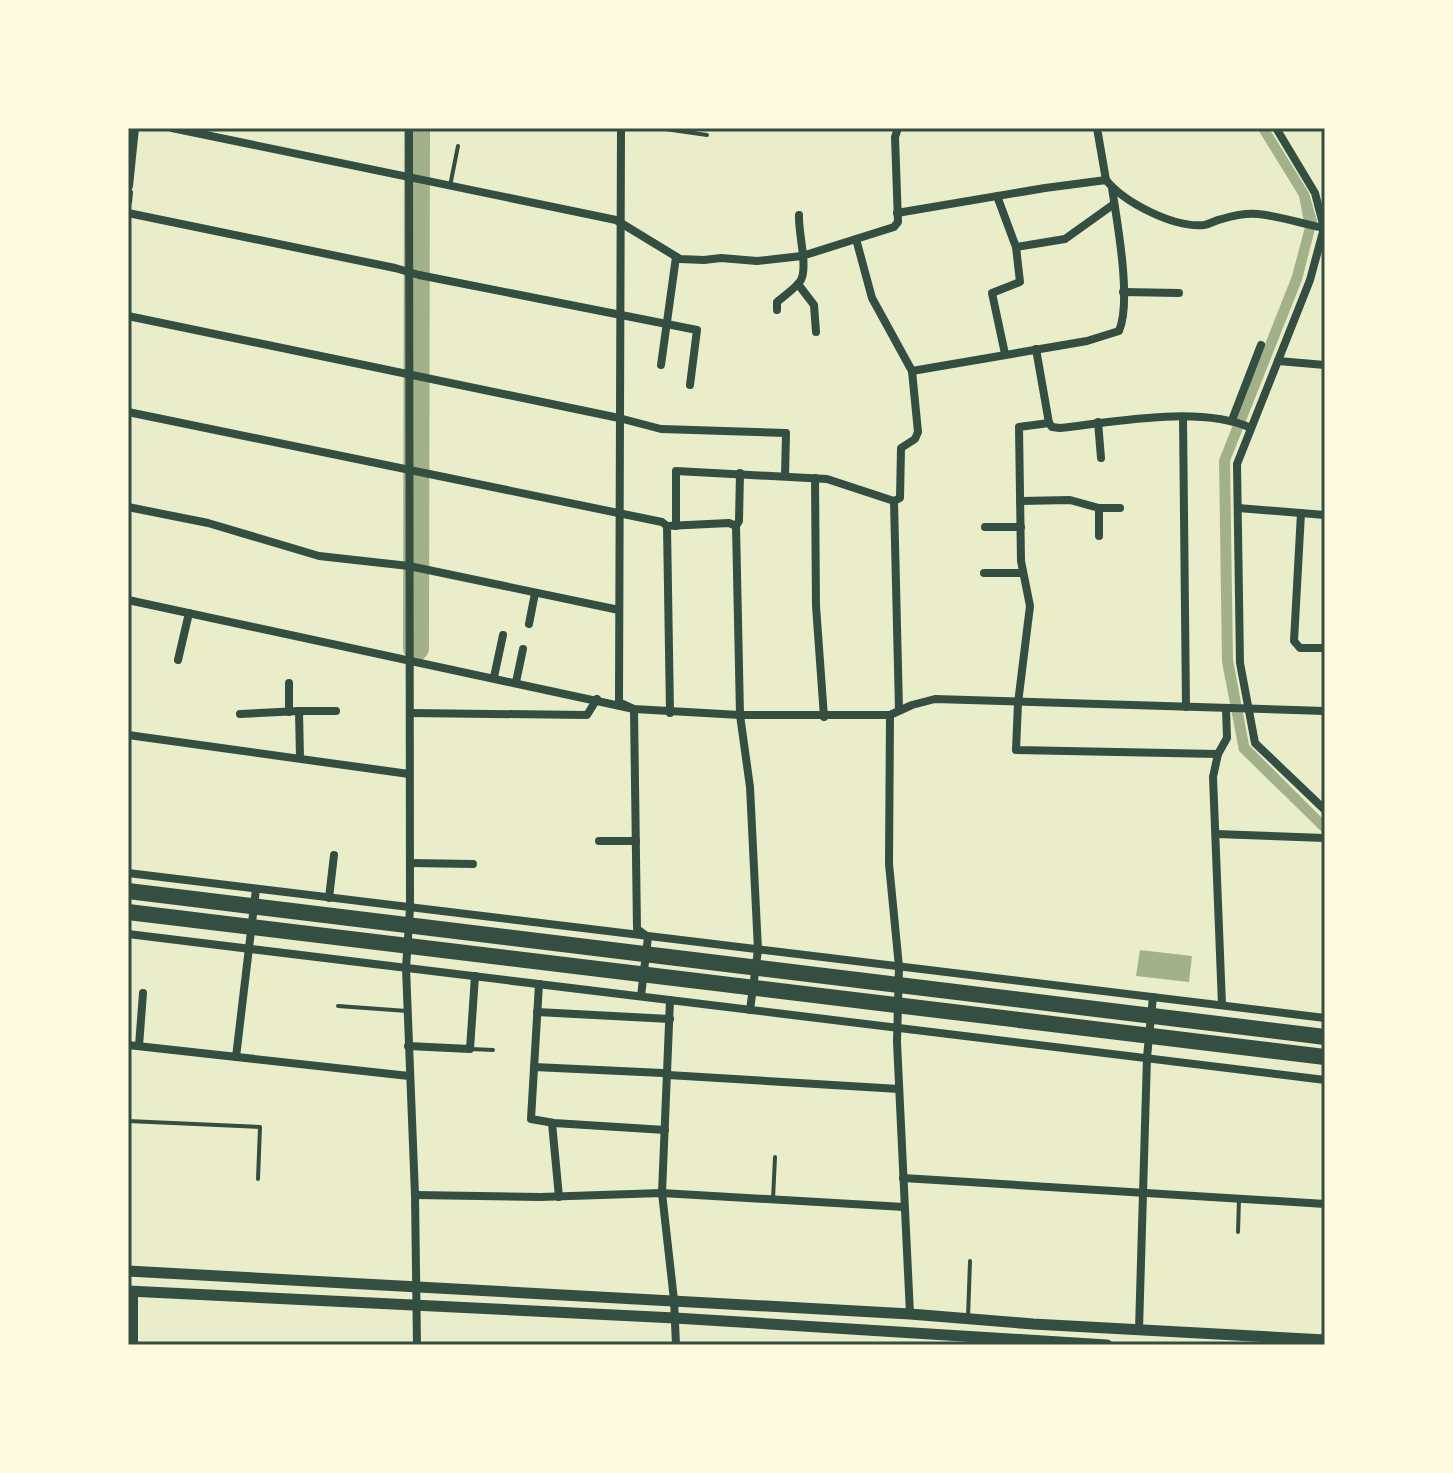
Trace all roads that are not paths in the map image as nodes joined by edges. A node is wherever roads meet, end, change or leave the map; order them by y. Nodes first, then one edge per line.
1 (135, 128) edge
2 (172, 128) edge
3 (409, 128) edge
4 (621, 128) edge
5 (658, 128) edge
6 (898, 128) edge
7 (1097, 128) edge
8 (1276, 128) edge
9 (707, 135) dead end
10 (458, 146) dead end
11 (415, 178) junction
12 (1109, 184) junction
13 (450, 186) junction
14 (129, 190) edge
15 (997, 196) junction
16 (128, 202) edge
17 (1114, 204) junction
18 (128, 213) edge
19 (897, 213) junction
20 (799, 215) dead end
21 (620, 223) junction
22 (1323, 228) edge
23 (856, 239) junction
24 (1016, 247) junction
25 (802, 256) junction
26 (676, 257) junction
27 (414, 274) junction
28 (798, 284) junction
29 (1123, 292) junction
30 (1179, 293) dead end
31 (777, 310) dead end
32 (619, 315) junction
33 (128, 316) edge
34 (666, 324) junction
35 (816, 332) dead end
36 (1261, 345) dead end
37 (1036, 349) junction
38 (1005, 354) junction
39 (1278, 361) junction
40 (661, 365) dead end
41 (1325, 365) edge
42 (912, 371) junction
43 (414, 376) junction
44 (690, 385) dead end
45 (128, 412) edge
46 (1183, 417) junction
47 (619, 418) junction
48 (1232, 420) junction
49 (1098, 422) junction
50 (1049, 423) junction
51 (1249, 427) junction
52 (1101, 458) dead end
53 (414, 472) junction
54 (740, 473) junction
55 (785, 476) junction
56 (815, 478) junction
57 (894, 501) junction
58 (1020, 501) junction
59 (128, 507) edge
60 (1099, 508) junction
61 (1120, 508) dead end
62 (1238, 508) junction
63 (1301, 513) junction
64 (618, 515) junction
65 (1325, 515) edge
66 (672, 526) junction
67 (736, 526) junction
68 (985, 527) dead end
69 (1021, 527) junction
70 (1099, 536) dead end
71 (414, 567) junction
72 (984, 573) dead end
73 (1022, 573) junction
74 (535, 593) junction
75 (128, 600) edge
76 (619, 610) junction
77 (189, 613) junction
78 (529, 624) dead end
79 (503, 635) dead end
80 (1325, 648) edge
81 (523, 649) dead end
82 (409, 659) junction
83 (178, 660) dead end
84 (494, 677) junction
85 (516, 682) junction
86 (289, 683) dead end
87 (597, 699) junction
88 (1018, 703) junction
89 (1186, 707) junction
90 (634, 709) junction
91 (1228, 709) junction
92 (899, 710) junction
93 (1247, 710) junction
94 (294, 711) junction
95 (336, 711) dead end
96 (1325, 711) edge
97 (410, 713) junction
98 (670, 713) junction
99 (240, 714) dead end
100 (740, 715) junction
101 (890, 715) junction
102 (824, 717) junction
103 (128, 735) edge
104 (1218, 754) junction
105 (300, 758) junction
106 (409, 774) junction
107 (1325, 810) edge
108 (1216, 834) junction
109 (1323, 838) edge
110 (599, 841) dead end
111 (636, 841) junction
112 (334, 855) dead end
113 (410, 863) junction
114 (473, 864) dead end
115 (128, 873) edge
116 (256, 889) junction
117 (128, 891) edge
118 (329, 898) junction
119 (410, 908) junction
120 (128, 912) edge
121 (128, 934) edge
122 (648, 937) junction
123 (248, 949) junction
124 (758, 950) junction
125 (899, 967) junction
126 (406, 968) junction
127 (475, 976) junction
128 (539, 984) junction
129 (143, 993) dead end
130 (641, 996) junction
131 (1153, 997) junction
132 (670, 1000) junction
133 (1222, 1005) junction
134 (338, 1006) dead end
135 (750, 1010) junction
136 (407, 1011) junction
137 (537, 1012) junction
138 (1325, 1018) edge
139 (670, 1019) junction
140 (897, 1027) junction
141 (1325, 1037) edge
142 (128, 1045) edge
143 (139, 1046) junction
144 (408, 1046) junction
145 (470, 1049) junction
146 (493, 1050) dead end
147 (236, 1057) junction
148 (1147, 1057) junction
149 (1325, 1057) edge
150 (534, 1067) junction
151 (668, 1075) junction
152 (409, 1076) junction
153 (1325, 1080) edge
154 (899, 1089) junction
155 (128, 1121) edge
156 (552, 1123) junction
157 (665, 1130) junction
158 (775, 1157) dead end
159 (903, 1178) junction
160 (258, 1179) dead end
161 (662, 1193) junction
162 (1144, 1194) junction
163 (415, 1195) junction
164 (559, 1197) junction
165 (1239, 1199) junction
166 (773, 1200) junction
167 (1325, 1204) edge
168 (904, 1207) junction
169 (1238, 1232) dead end
170 (970, 1261) dead end
171 (128, 1271) edge
172 (416, 1287) junction
173 (131, 1291) edge
174 (674, 1300) junction
175 (416, 1306) junction
176 (910, 1314) junction
177 (675, 1318) junction
178 (968, 1319) junction
179 (1026, 1324) junction
180 (1139, 1330) junction
181 (912, 1339) edge
182 (1325, 1340) edge
183 (1027, 1343) edge
184 (134, 1345) edge
185 (417, 1345) edge
186 (676, 1345) edge
187 (1107, 1345) edge

1 - 14 street
2 - 11 street
3 - 11 street
4 - 21 street
5 - 9 lane
6 - 19 street
7 - 12 street
8 - 22 street
10 - 13 lane
11 - 13 street
11 - 27 street
12 - 15 street
12 - 17 street
12 - 22 street
13 - 21 street
14 - 16 street
15 - 19 street
15 - 24 street
17 - 24 street
17 - 29 street
18 - 27 street
19 - 23 street
20 - 25 street
21 - 26 street
21 - 32 street
22 - 39 street
23 - 25 street
23 - 42 street
24 - 38 street
25 - 26 street
25 - 28 street
26 - 34 street
27 - 32 street
27 - 43 street
28 - 31 street
28 - 35 street
29 - 30 street
29 - 37 street
32 - 34 street
32 - 47 street
33 - 43 street
34 - 40 street
34 - 44 street
36 - 48 street
37 - 38 street
37 - 50 street
38 - 42 street
39 - 41 street
39 - 51 street
42 - 57 street
43 - 47 street
43 - 53 street
45 - 53 street
46 - 48 street
46 - 49 street
46 - 89 street
47 - 55 street
47 - 64 street
48 - 51 street
49 - 50 street
49 - 52 street
50 - 58 street
51 - 62 street
53 - 64 street
53 - 71 street
54 - 55 street
54 - 66 street
54 - 67 street
55 - 56 street
56 - 57 street
56 - 102 street
57 - 92 street
58 - 60 street
58 - 69 street
59 - 71 street
60 - 61 street
60 - 70 street
62 - 63 street
62 - 93 street
63 - 65 street
63 - 80 street
64 - 66 street
64 - 76 street
66 - 67 street
66 - 98 street
67 - 100 street
68 - 69 street
69 - 73 street
71 - 74 street
71 - 82 street
72 - 73 street
73 - 88 street
74 - 76 street
74 - 78 street
75 - 77 street
76 - 90 street
77 - 82 street
77 - 83 street
79 - 84 street
81 - 85 street
82 - 84 street
82 - 97 street
84 - 85 street
85 - 87 street
86 - 94 street
87 - 90 street
87 - 97 street
88 - 89 street
88 - 92 street
88 - 104 street
89 - 91 street
90 - 98 street
90 - 111 street
91 - 93 street
91 - 104 street
92 - 101 street
93 - 96 street
93 - 107 street
94 - 95 street
94 - 99 street
94 - 105 street
97 - 106 street
98 - 100 street
100 - 102 street
100 - 124 street
101 - 102 street
101 - 125 street
103 - 105 street
104 - 108 street
105 - 106 street
106 - 113 street
108 - 109 street
108 - 133 street
110 - 111 street
111 - 122 street
112 - 118 street
113 - 114 street
113 - 119 street
115 - 116 street
116 - 118 street
116 - 123 street
117 - 141 highway
118 - 119 street
119 - 122 street
119 - 126 street
120 - 149 highway
121 - 123 street
122 - 124 street
122 - 130 street
123 - 126 street
123 - 147 street
124 - 125 street
124 - 135 street
125 - 131 street
125 - 140 street
126 - 127 street
126 - 136 street
127 - 128 street
127 - 145 street
128 - 130 street
128 - 137 street
129 - 143 street
130 - 132 street
131 - 133 street
131 - 148 street
132 - 135 street
132 - 139 street
133 - 138 street
134 - 136 lane
135 - 140 street
136 - 144 street
137 - 139 street
137 - 150 street
139 - 151 street
140 - 148 street
140 - 154 street
142 - 143 street
143 - 147 street
144 - 145 street
144 - 152 street
145 - 146 lane
147 - 152 street
148 - 153 street
148 - 162 street
150 - 151 street
150 - 156 street
151 - 154 street
151 - 157 street
152 - 163 street
154 - 159 street
155 - 160 lane
156 - 157 street
156 - 164 street
157 - 161 street
158 - 166 lane
159 - 162 street
159 - 168 street
161 - 164 street
161 - 166 street
161 - 174 street
162 - 165 street
162 - 180 street
163 - 164 street
163 - 172 street
165 - 167 street
165 - 169 lane
166 - 168 street
168 - 176 street
170 - 178 lane
171 - 172 street
172 - 174 street
172 - 175 street
173 - 175 street
173 - 184 street
174 - 176 street
174 - 177 street
175 - 177 street
175 - 185 street
176 - 178 street
177 - 181 street
177 - 186 street
178 - 179 street
179 - 180 street
179 - 183 street
180 - 182 street
181 - 183 street
183 - 187 street

